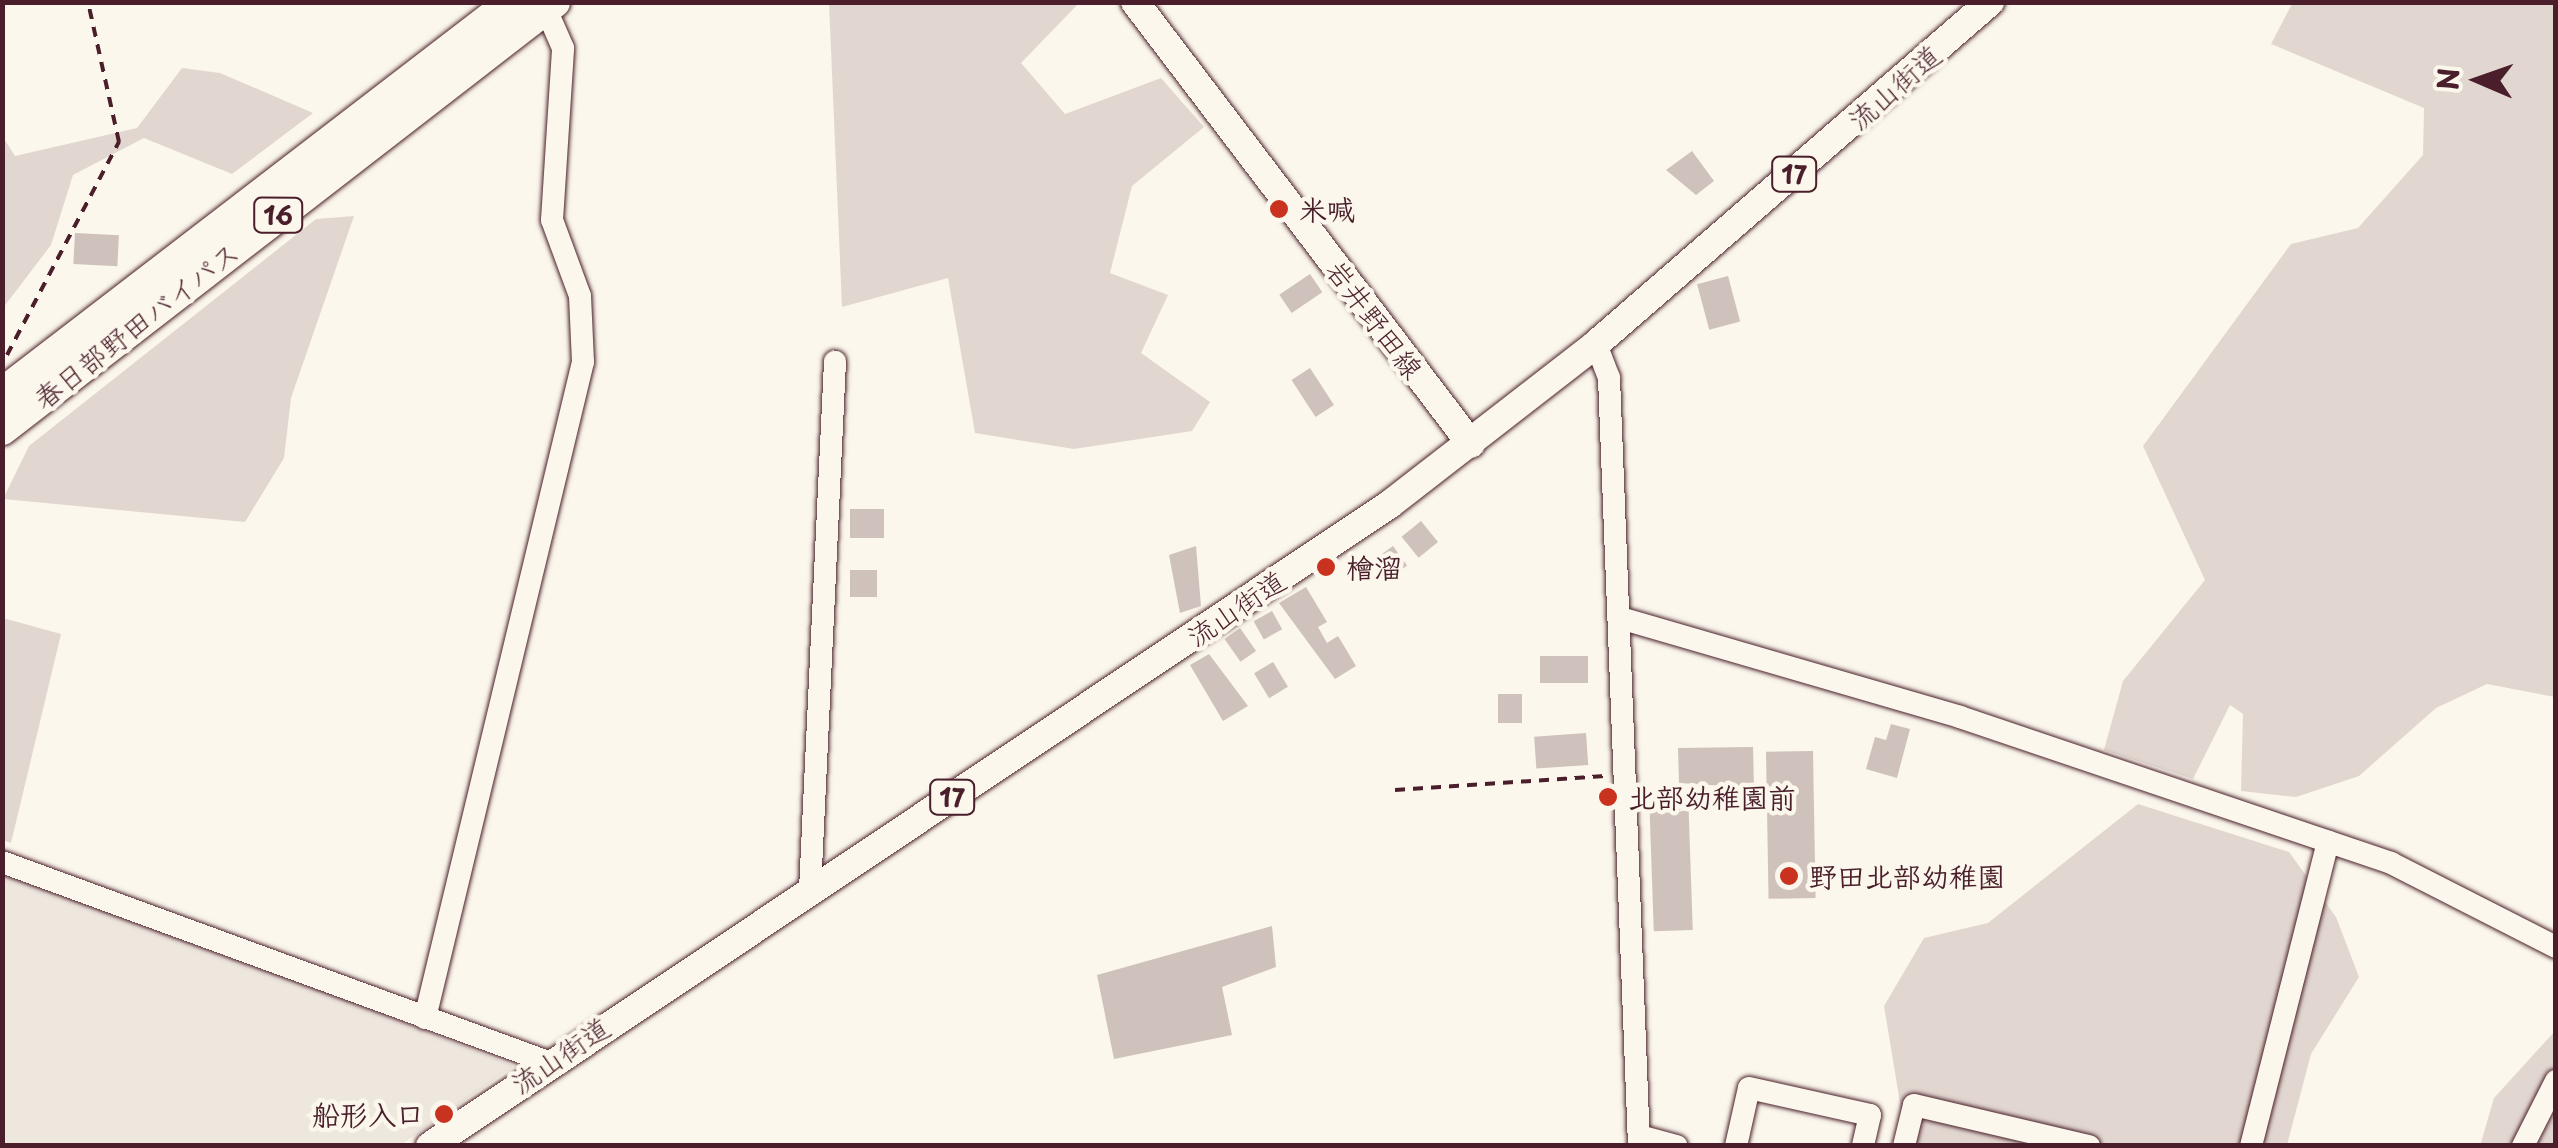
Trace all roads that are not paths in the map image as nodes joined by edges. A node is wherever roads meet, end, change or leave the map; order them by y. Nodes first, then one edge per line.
1 (512, 2) edge
2 (1135, 2) edge
3 (1990, 2) edge
4 (550, 6) edge
5 (1596, 344) junction
6 (834, 362) dead end
7 (2, 394) edge
8 (2, 429) edge
9 (1471, 444) junction
10 (1620, 618) junction
11 (2328, 842) junction
12 (2, 862) edge
13 (810, 890) junction
14 (2556, 946) edge
15 (425, 1018) junction
16 (548, 1062) junction
17 (2556, 1081) edge
18 (1639, 1141) edge
19 (430, 1146) edge
20 (1678, 1146) edge
21 (1736, 1146) edge
22 (1863, 1146) edge
23 (1904, 1146) edge
24 (2089, 1146) edge
25 (2251, 1146) edge
26 (2523, 1146) edge

1 - 7 highway, 春日部野田バイパス / 16
2 - 9 main road, 岩井野田線
3 - 5 main road, 流山街道 / 17
4 - 8 highway, 春日部野田バイパス / 16
4 - 15 street
5 - 9 main road, 流山街道 / 17
5 - 10 street
6 - 13 street
9 - 13 main road, 流山街道 / 17
10 - 11 street
10 - 18 street
11 - 14 street
11 - 25 street
12 - 15 street
13 - 16 main road, 流山街道 / 17
15 - 16 street
16 - 19 main road, 流山街道 / 17
17 - 26 street
18 - 20 street
21 - 22 street
23 - 24 street

